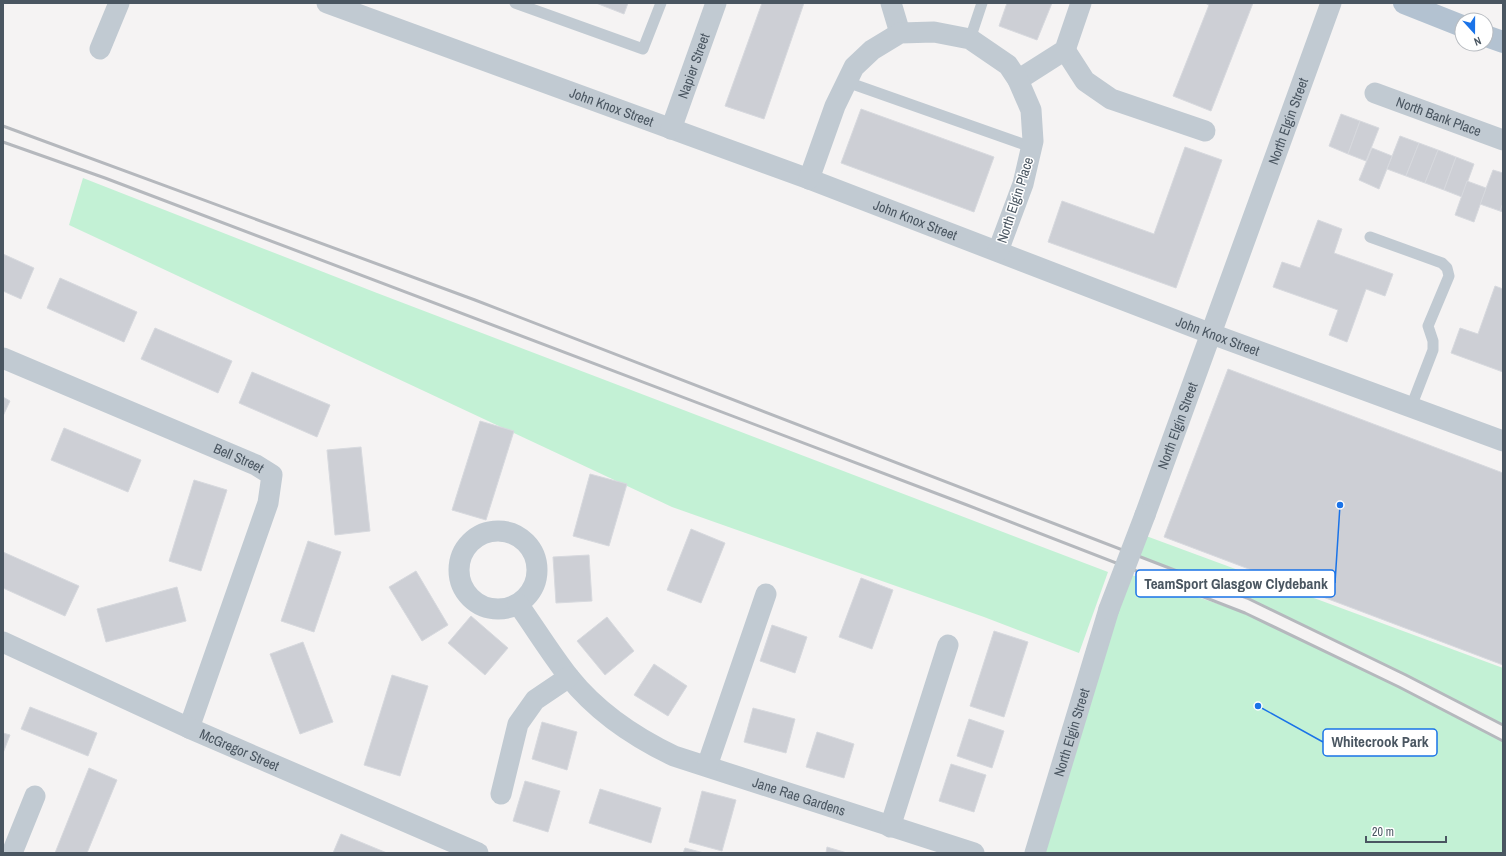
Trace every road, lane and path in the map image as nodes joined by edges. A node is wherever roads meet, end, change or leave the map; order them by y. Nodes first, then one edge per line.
1 (119, 3) edge
2 (327, 3) edge
3 (515, 3) edge
4 (661, 3) edge
5 (716, 3) edge
6 (891, 3) edge
7 (982, 3) edge
8 (1081, 3) edge
9 (1331, 3) edge
10 (1404, 3) edge
11 (1454, 23) edge
12 (900, 33) junction
13 (970, 39) junction
14 (100, 49) dead end
15 (1065, 50) junction
16 (1018, 80) junction
17 (847, 82) junction
18 (1375, 93) dead end
19 (671, 129) junction
20 (1205, 131) dead end
21 (1503, 140) edge
22 (1031, 147) junction
23 (809, 180) junction
24 (1370, 237) dead end
25 (998, 251) junction
26 (1209, 333) junction
27 (3, 358) edge
28 (1411, 407) junction
29 (1503, 441) edge
30 (766, 594) dead end
31 (518, 604) dead end
32 (3, 642) edge
33 (948, 645) dead end
34 (569, 677) junction
35 (188, 728) junction
36 (707, 766) junction
37 (501, 794) dead end
38 (34, 796) dead end
39 (890, 827) junction
40 (12, 853) edge
41 (478, 853) edge
42 (974, 853) edge
43 (1035, 853) edge

1 - 14 street
2 - 19 street, John Knox Street
3 - 4 lane
5 - 19 street, Napier Street
6 - 12 street
7 - 13 lane
8 - 15 street
9 - 26 street, North Elgin Street
10 - 11 main road
12 - 13 street, North Elgin Place
12 - 17 street, North Elgin Place
13 - 16 street, North Elgin Place
15 - 16 street
15 - 20 street
16 - 22 street, North Elgin Place
17 - 22 lane
17 - 23 street, North Elgin Place
18 - 21 street, North Bank Place
19 - 23 street, John Knox Street
22 - 25 street, North Elgin Place
23 - 25 street, John Knox Street
24 - 28 lane
25 - 26 street, John Knox Street
26 - 28 street, John Knox Street
26 - 43 street, North Elgin Street, bridge
27 - 35 street, Bell Street
28 - 29 street, John Knox Street
30 - 36 street
31 - 34 street, Jane Rae Gardens
32 - 35 street, McGregor Street
33 - 39 street
34 - 36 street, Jane Rae Gardens
34 - 37 street
35 - 41 street, McGregor Street
36 - 39 street, Jane Rae Gardens
38 - 40 street
39 - 42 street, Jane Rae Gardens

